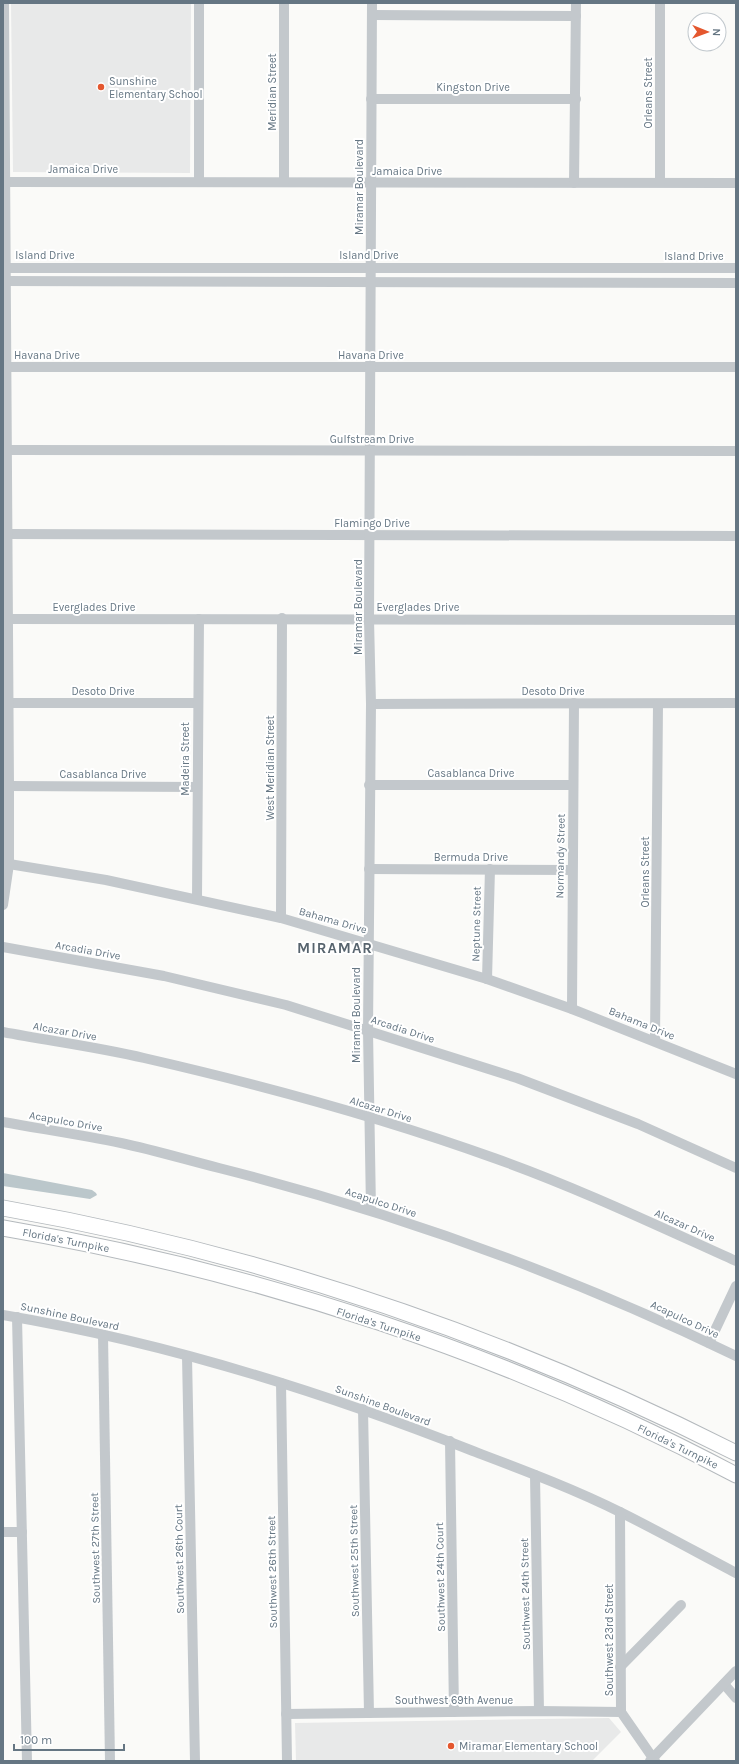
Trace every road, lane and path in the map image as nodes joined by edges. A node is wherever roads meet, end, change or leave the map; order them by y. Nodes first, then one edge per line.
1 (4, 3) edge
2 (199, 3) edge
3 (284, 3) edge
4 (372, 3) edge
5 (576, 3) edge
6 (660, 3) edge
7 (372, 15) junction
8 (576, 16) junction
9 (371, 99) junction
10 (576, 99) junction
11 (199, 181) junction
12 (5, 182) junction
13 (284, 182) junction
14 (660, 182) junction
15 (371, 183) junction
16 (574, 183) junction
17 (736, 183) edge
18 (371, 266) junction
19 (4, 268) edge
20 (736, 268) edge
21 (4, 281) edge
22 (371, 282) junction
23 (736, 283) edge
24 (6, 367) junction
25 (371, 367) junction
26 (736, 367) edge
27 (8, 450) junction
28 (370, 451) junction
29 (736, 451) edge
30 (7, 534) junction
31 (370, 535) junction
32 (736, 536) edge
33 (282, 618) junction
34 (5, 619) edge
35 (198, 619) junction
36 (369, 619) junction
37 (736, 620) edge
38 (9, 703) junction
39 (198, 703) junction
40 (574, 703) junction
41 (736, 703) edge
42 (370, 704) junction
43 (658, 704) junction
44 (369, 785) junction
45 (573, 785) junction
46 (9, 786) junction
47 (197, 787) junction
48 (6, 863) edge
49 (369, 869) junction
50 (490, 869) junction
51 (572, 870) junction
52 (197, 899) junction
53 (3, 905) edge
54 (281, 918) junction
55 (368, 943) junction
56 (3, 947) edge
57 (487, 979) junction
58 (572, 1009) junction
59 (368, 1030) junction
60 (3, 1032) edge
61 (655, 1042) junction
62 (736, 1074) edge
63 (370, 1117) junction
64 (3, 1122) edge
65 (736, 1168) edge
66 (3, 1208) edge
67 (371, 1210) junction
68 (3, 1228) edge
69 (736, 1260) edge
70 (736, 1286) edge
71 (3, 1315) edge
72 (17, 1317) junction
73 (103, 1335) junction
74 (709, 1343) junction
75 (187, 1356) junction
76 (736, 1356) edge
77 (281, 1382) junction
78 (363, 1409) junction
79 (450, 1442) junction
80 (736, 1453) edge
81 (535, 1475) junction
82 (736, 1475) edge
83 (620, 1512) junction
84 (3, 1532) edge
85 (22, 1532) junction
86 (736, 1573) edge
87 (681, 1605) dead end
88 (620, 1667) junction
89 (736, 1671) edge
90 (724, 1684) junction
91 (736, 1698) edge
92 (539, 1711) junction
93 (369, 1712) junction
94 (454, 1712) junction
95 (621, 1712) junction
96 (286, 1714) junction
97 (653, 1760) edge
98 (27, 1761) edge
99 (110, 1761) edge
100 (194, 1761) edge
101 (287, 1761) edge

1 - 12 street
2 - 11 street
3 - 13 street, Meridian Street
4 - 7 street, Miramar Boulevard
5 - 8 street
6 - 14 street, Orleans Street
7 - 8 street
7 - 9 street, Miramar Boulevard
8 - 10 street
9 - 10 street, Kingston Drive
9 - 15 street, Miramar Boulevard
10 - 16 street
11 - 12 street, Jamaica Drive
11 - 13 street, Jamaica Drive
12 - 19 street
13 - 15 street, Jamaica Drive
14 - 16 street, Jamaica Drive
14 - 17 street, Jamaica Drive
15 - 16 street, Jamaica Drive
15 - 18 street, Miramar Boulevard
18 - 19 street, Island Drive
18 - 20 street, Island Drive
18 - 22 street, Miramar Boulevard
19 - 21 street
21 - 22 street
21 - 24 street
22 - 23 street
22 - 25 street, Miramar Boulevard
24 - 25 street, Havana Drive
24 - 27 street
25 - 26 street, Havana Drive
25 - 28 street, Miramar Boulevard
27 - 28 street, Gulfstream Drive
27 - 30 street
28 - 29 street, Gulfstream Drive
28 - 31 street, Miramar Boulevard
30 - 31 street, Flamingo Drive
30 - 34 street
31 - 32 street, Flamingo Drive
31 - 36 street, Miramar Boulevard
33 - 35 street, Everglades Drive
33 - 36 street, Everglades Drive
33 - 54 street, West Meridian Street
34 - 35 street, Everglades Drive
34 - 38 street
35 - 39 street, Madeira Street
36 - 37 street, Everglades Drive
36 - 42 street, Miramar Boulevard
38 - 39 street, Desoto Drive
38 - 46 street
39 - 47 street, Madeira Street
40 - 42 street, Desoto Drive
40 - 43 street, Desoto Drive
40 - 45 street, Normandy Street
41 - 43 street, Desoto Drive
42 - 44 street, Miramar Boulevard
43 - 61 street, Orleans Street
44 - 45 street, Casablanca Drive
44 - 49 street, Miramar Boulevard
45 - 51 street, Normandy Street
46 - 47 street, Casablanca Drive
46 - 48 street
47 - 52 street, Madeira Street
48 - 52 street, Bahama Drive
48 - 53 street
49 - 50 street, Bermuda Drive
49 - 55 street, Miramar Boulevard
50 - 51 street, Bermuda Drive
50 - 57 street, Neptune Street
51 - 58 street, Normandy Street
52 - 54 street, Bahama Drive
54 - 55 street, Bahama Drive
55 - 57 street, Bahama Drive
55 - 59 street, Miramar Boulevard
56 - 59 street, Arcadia Drive
57 - 58 street, Bahama Drive
58 - 61 street, Bahama Drive
59 - 63 street, Miramar Boulevard
59 - 65 street, Arcadia Drive
60 - 63 street, Alcazar Drive
61 - 62 street, Bahama Drive
63 - 67 street, Miramar Boulevard
63 - 69 street, Alcazar Drive
64 - 67 street, Acapulco Drive
66 - 80 highway, Florida's Turnpike
67 - 74 street, Acapulco Drive
68 - 82 highway, Florida's Turnpike
70 - 74 street
71 - 72 street, Sunshine Boulevard
72 - 73 street, Sunshine Boulevard
72 - 85 street
73 - 75 street, Sunshine Boulevard
73 - 99 street, Southwest 27th Street
74 - 76 street, Acapulco Drive
75 - 77 street, Sunshine Boulevard
75 - 100 street, Southwest 26th Court
77 - 78 street, Sunshine Boulevard
77 - 96 street, Southwest 26th Street
78 - 79 street, Sunshine Boulevard
78 - 93 street, Southwest 25th Street
79 - 81 street, Sunshine Boulevard
79 - 94 street, Southwest 24th Court
81 - 83 street, Sunshine Boulevard
81 - 92 street, Southwest 24th Street
83 - 86 street, Sunshine Boulevard
83 - 88 street, Southwest 23rd Street
84 - 85 street
85 - 98 street
87 - 88 street
88 - 95 street, Southwest 23rd Street
89 - 90 street
90 - 91 street
90 - 97 street
92 - 94 street, Southwest 69th Avenue
92 - 95 street, Southwest 69th Avenue
93 - 94 street, Southwest 69th Avenue
93 - 96 street, Southwest 69th Avenue
95 - 97 street
96 - 101 street, Southwest 26th Street

